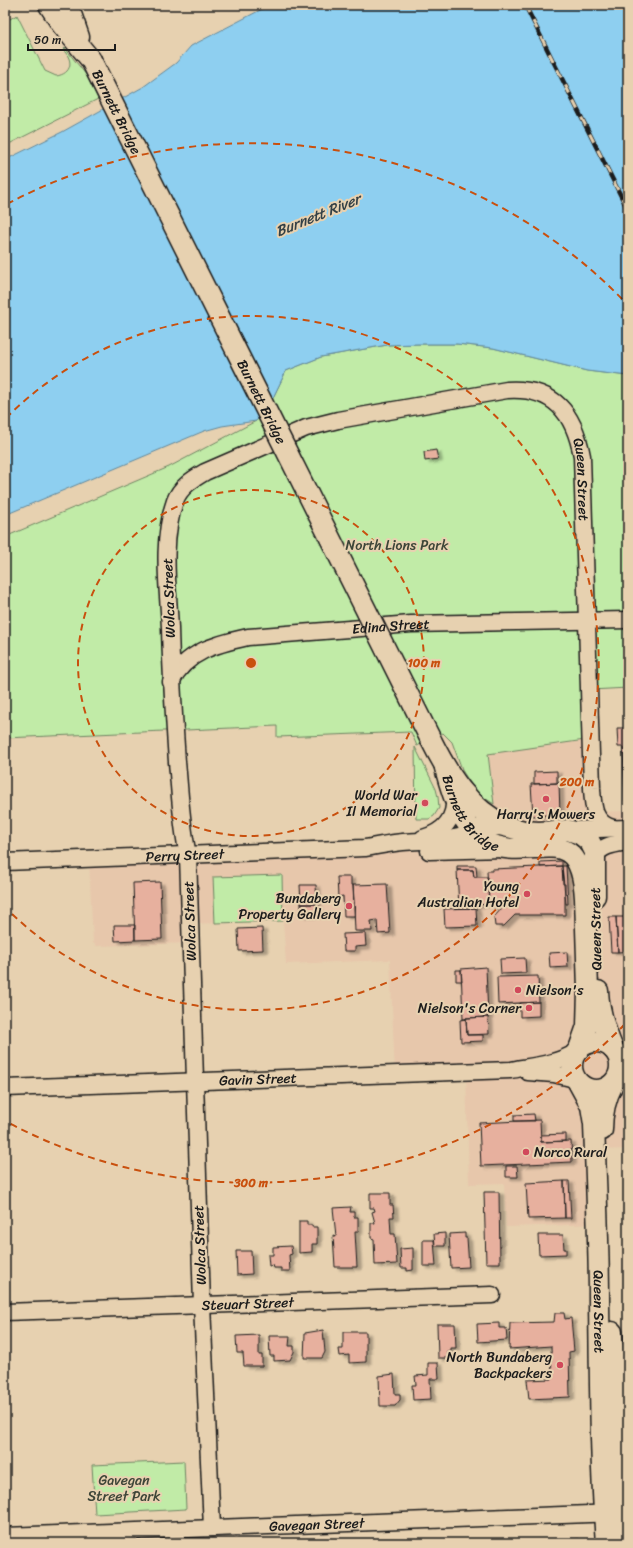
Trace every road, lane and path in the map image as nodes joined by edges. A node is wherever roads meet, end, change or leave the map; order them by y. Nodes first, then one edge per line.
1 (49, 5) edge
2 (60, 5) edge
3 (68, 5) edge
4 (79, 37) junction
5 (91, 60) junction
6 (338, 420) joint
7 (628, 620) edge
8 (587, 621) junction
9 (170, 626) junction
10 (206, 649) junction
11 (171, 682) junction
12 (445, 768) junction
13 (592, 788) junction
14 (454, 798) junction
15 (505, 825) junction
16 (620, 828) edge
17 (474, 832) junction
18 (558, 835) junction
19 (402, 842) junction
20 (628, 842) edge
21 (365, 848) junction
22 (506, 849) junction
23 (188, 855) junction
24 (595, 857) junction
25 (5, 862) edge
26 (577, 1050) junction
27 (619, 1052) edge
28 (511, 1070) junction
29 (619, 1079) edge
30 (195, 1081) junction
31 (577, 1082) junction
32 (5, 1088) edge
33 (492, 1295) dead end
34 (202, 1305) junction
35 (5, 1312) edge
36 (617, 1513) edge
37 (212, 1528) junction
38 (5, 1536) edge
39 (606, 1543) edge
40 (622, 1543) edge

1 - 5 main road
2 - 4 main road
3 - 4 main road
4 - 5 main road, Burnett Bridge
5 - 12 main road, Burnett Bridge, bridge
6 - 8 street, Queen Street
6 - 9 street, Wolca Street
7 - 8 street, Edina Street
8 - 10 street, Edina Street
8 - 13 street, Queen Street
9 - 10 street
9 - 11 street, Wolca Street
10 - 11 street, Edina Street
11 - 23 street, Wolca Street
12 - 14 main road, Burnett Bridge
12 - 15 main road, Burnett Bridge
13 - 16 street, Queen Street
13 - 18 street, Queen Street
14 - 17 main road, Burnett Bridge
14 - 19 street
15 - 17 main road, Perry Street
15 - 18 main road, Perry Street
16 - 18 street, Perry Street
17 - 19 street, Perry Street
17 - 22 main road, Burnett Bridge
18 - 22 main road, Perry Street
18 - 24 main road, Queen Street
18 - 26 main road, Queen Street
19 - 21 street, Perry Street
20 - 24 street
21 - 22 street, Perry Street
21 - 23 street, Perry Street
23 - 25 street, Perry Street
23 - 30 street, Wolca Street
24 - 27 main road, Queen Street
26 - 27 main road
26 - 28 street, Gavin Street
26 - 31 main road
27 - 29 main road
28 - 30 street, Gavin Street
28 - 31 street, Gavin Street
29 - 31 main road
29 - 36 main road, Queen Street
30 - 32 street, Gavin Street
30 - 34 street, Wolca Street
31 - 36 main road, Queen Street
33 - 34 street, Steuart Street
34 - 35 street, Steuart Street
34 - 37 street, Wolca Street
36 - 37 street, Gavegan Street
36 - 39 main road, Queen Street
36 - 40 main road, Queen Street
37 - 38 street, Gavegan Street

